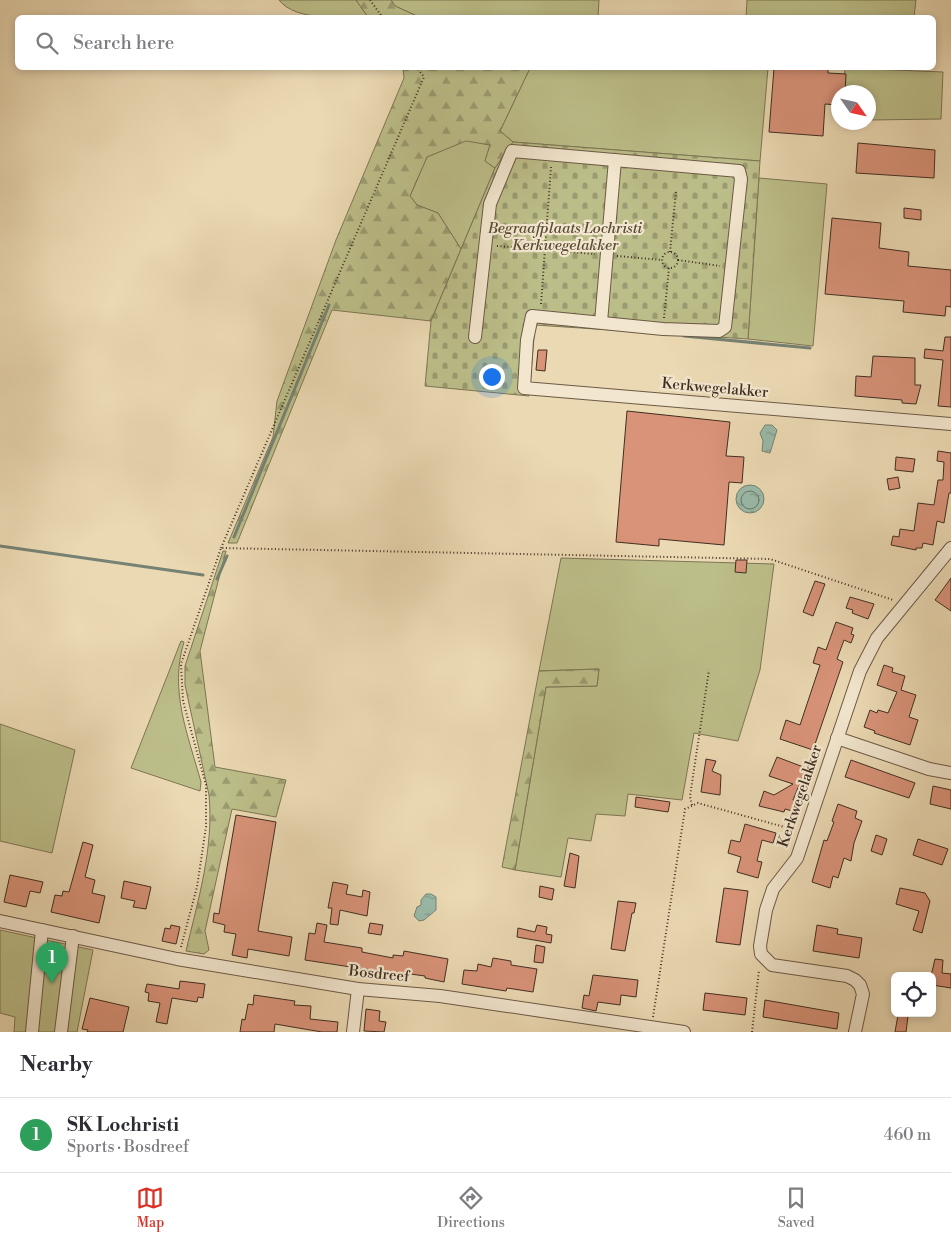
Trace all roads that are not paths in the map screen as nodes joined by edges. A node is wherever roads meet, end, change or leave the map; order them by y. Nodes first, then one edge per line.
1 (615, 160) junction
2 (601, 322) junction
3 (475, 337) dead end
4 (951, 424) edge
5 (951, 548) edge
6 (838, 738) junction
7 (951, 773) edge
8 (0, 921) edge
9 (42, 930) junction
10 (73, 936) junction
11 (358, 989) junction
12 (32, 1032) edge
13 (61, 1032) edge
14 (353, 1032) edge
15 (684, 1032) edge
16 (855, 1032) edge

1 - 2 street
1 - 2 street
1 - 3 street
2 - 4 street, Kerkwegelakker
5 - 6 street, Kerkwegelakker
6 - 7 street
6 - 16 street, Kerkwegelakker
8 - 9 street, Bosdreef
9 - 10 street, Bosdreef
9 - 12 street
10 - 11 street, Bosdreef
10 - 13 street
11 - 14 street
11 - 15 street, Bosdreef

